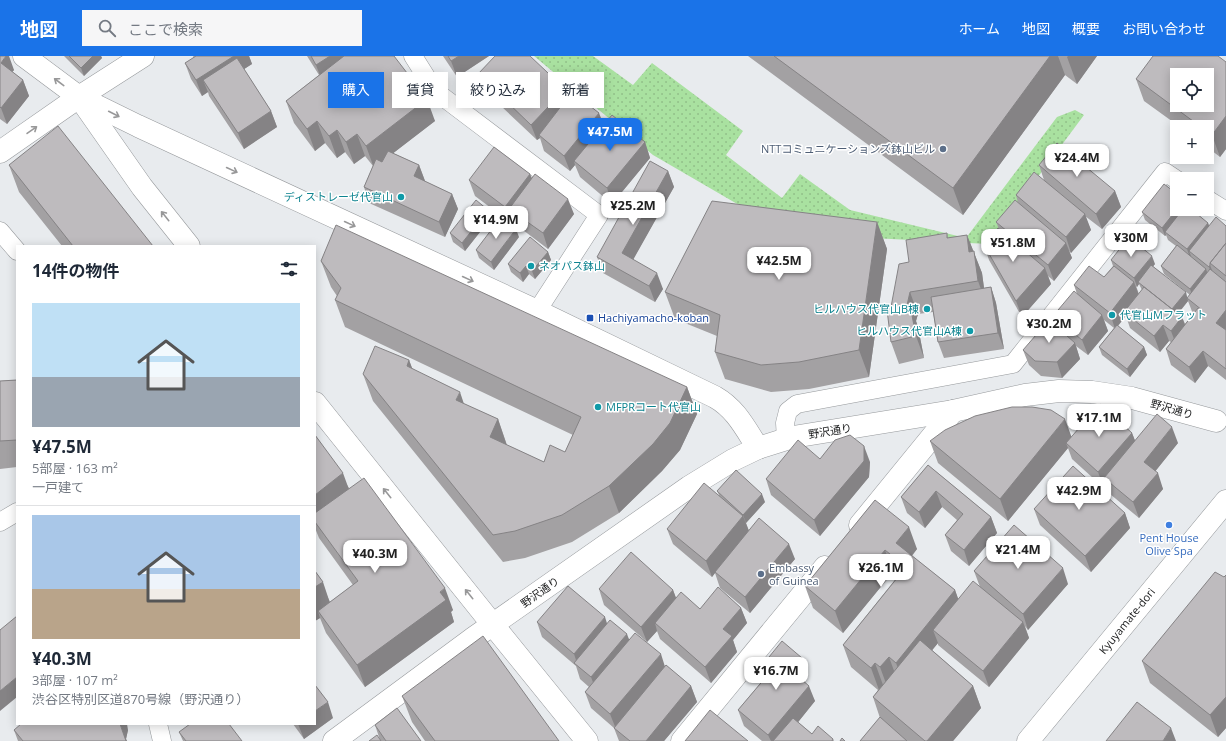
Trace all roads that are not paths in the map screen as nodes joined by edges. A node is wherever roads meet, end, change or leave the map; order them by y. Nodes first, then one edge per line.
1 (24, 56) edge
2 (143, 56) edge
3 (413, 56) edge
4 (79, 97) junction
5 (0, 152) edge
6 (1170, 175) edge
7 (1214, 203) edge
8 (1226, 211) edge
9 (0, 231) edge
10 (188, 245) edge
11 (16, 250) edge
12 (537, 311) junction
13 (316, 404) edge
14 (954, 411) junction
15 (1216, 421) dead end
16 (786, 439) junction
17 (758, 448) junction
18 (1226, 501) edge
19 (16, 513) edge
20 (0, 522) edge
21 (493, 625) junction
22 (158, 725) edge
23 (162, 741) edge
24 (334, 741) edge
25 (587, 741) edge
26 (682, 741) edge
27 (1028, 741) edge

4 -> 1 street
2 - 4 street
3 - 12 lane
5 -> 4 street
10 -> 4 street
4 -> 12 street
6 - 16 lane
7 - 8 lane
9 - 11 lane
12 - 17 street
21 -> 13 street
14 - 15 street, 野沢通り
14 - 16 street, 野沢通り
14 - 26 street
16 - 17 street, 野沢通り
17 - 21 street, 野沢通り
18 - 27 street, Kyuyamate-dori
19 - 20 lane
21 - 24 street, 野沢通り
21 - 25 street
22 - 23 lane

